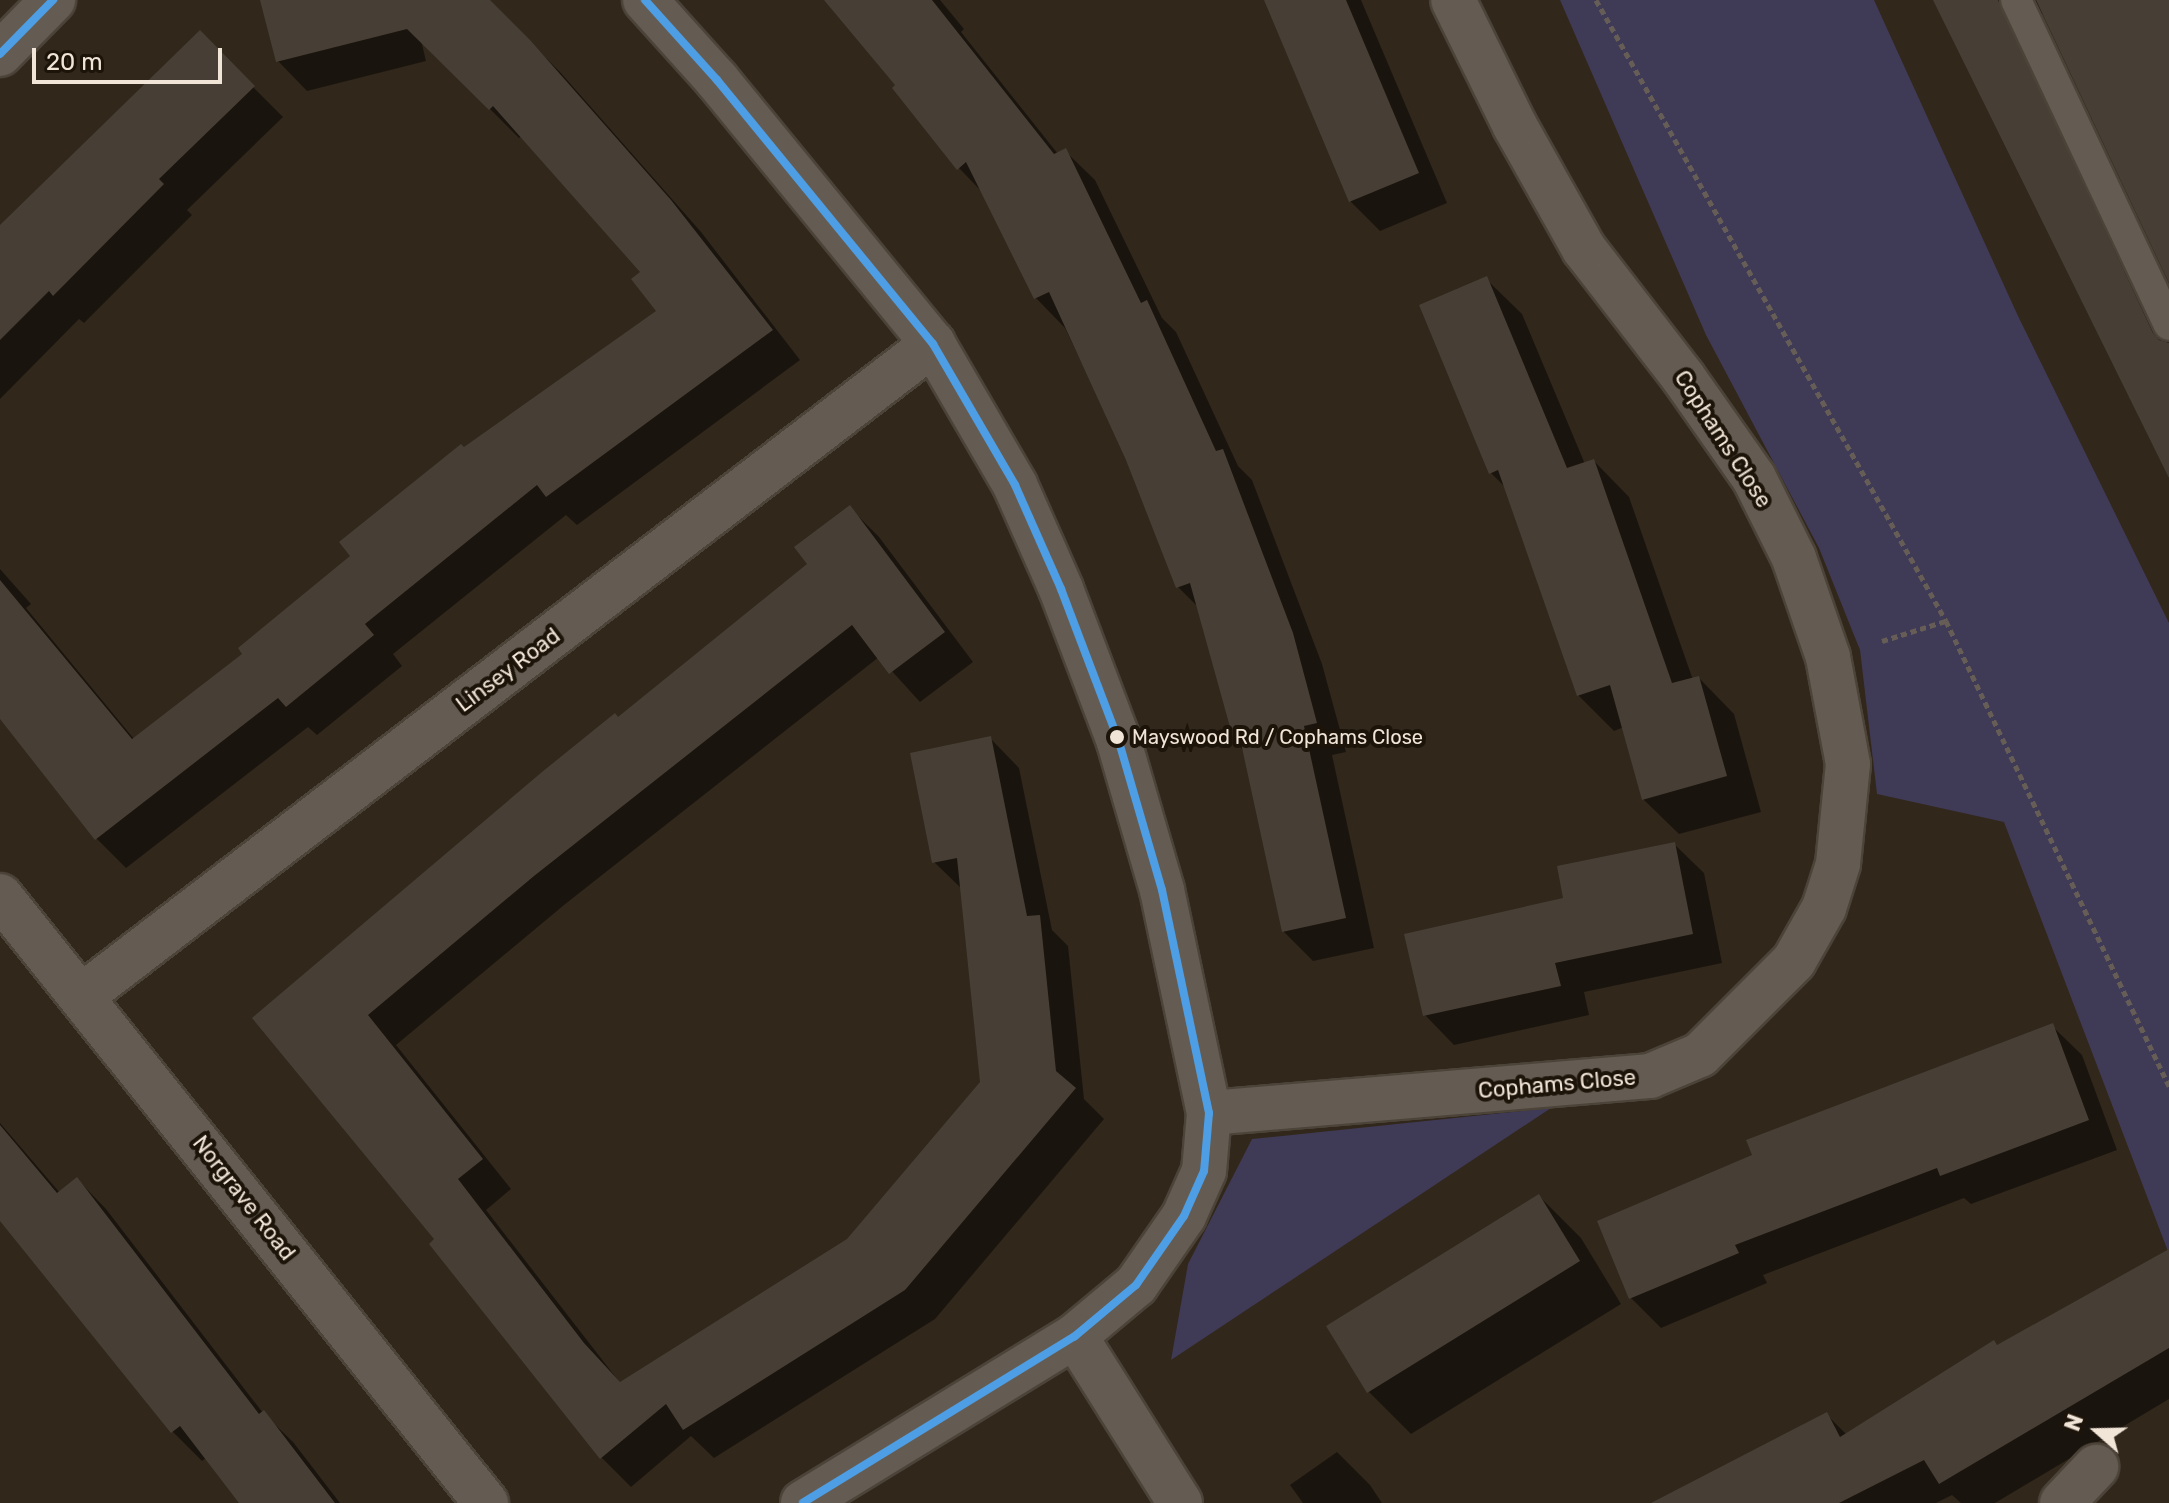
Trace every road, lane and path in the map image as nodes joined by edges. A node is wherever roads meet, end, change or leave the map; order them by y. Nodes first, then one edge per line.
1 (53, 0) edge
2 (645, 0) edge
3 (1453, 0) edge
4 (1596, 0) edge
5 (2016, 0) edge
6 (0, 54) edge
7 (2169, 325) edge
8 (933, 344) junction
9 (1946, 621) junction
10 (1828, 657) junction
11 (0, 896) edge
12 (83, 995) junction
13 (2169, 1086) edge
14 (1209, 1113) junction
15 (1075, 1336) junction
16 (2096, 1467) dead end
17 (486, 1503) edge
18 (803, 1503) edge
19 (1180, 1503) edge
20 (2062, 1503) edge

1 - 6 street
2 - 8 street
3 - 10 street, Cophams Close
4 - 9 path
5 - 7 lane
8 - 12 street, Linsey Road
8 - 14 street
9 - 10 path
9 - 13 path
10 - 14 street, Cophams Close
11 - 12 street, Norgrave Road
12 - 17 street, Norgrave Road
14 - 15 street
15 - 18 street
15 - 19 street
16 - 20 street

